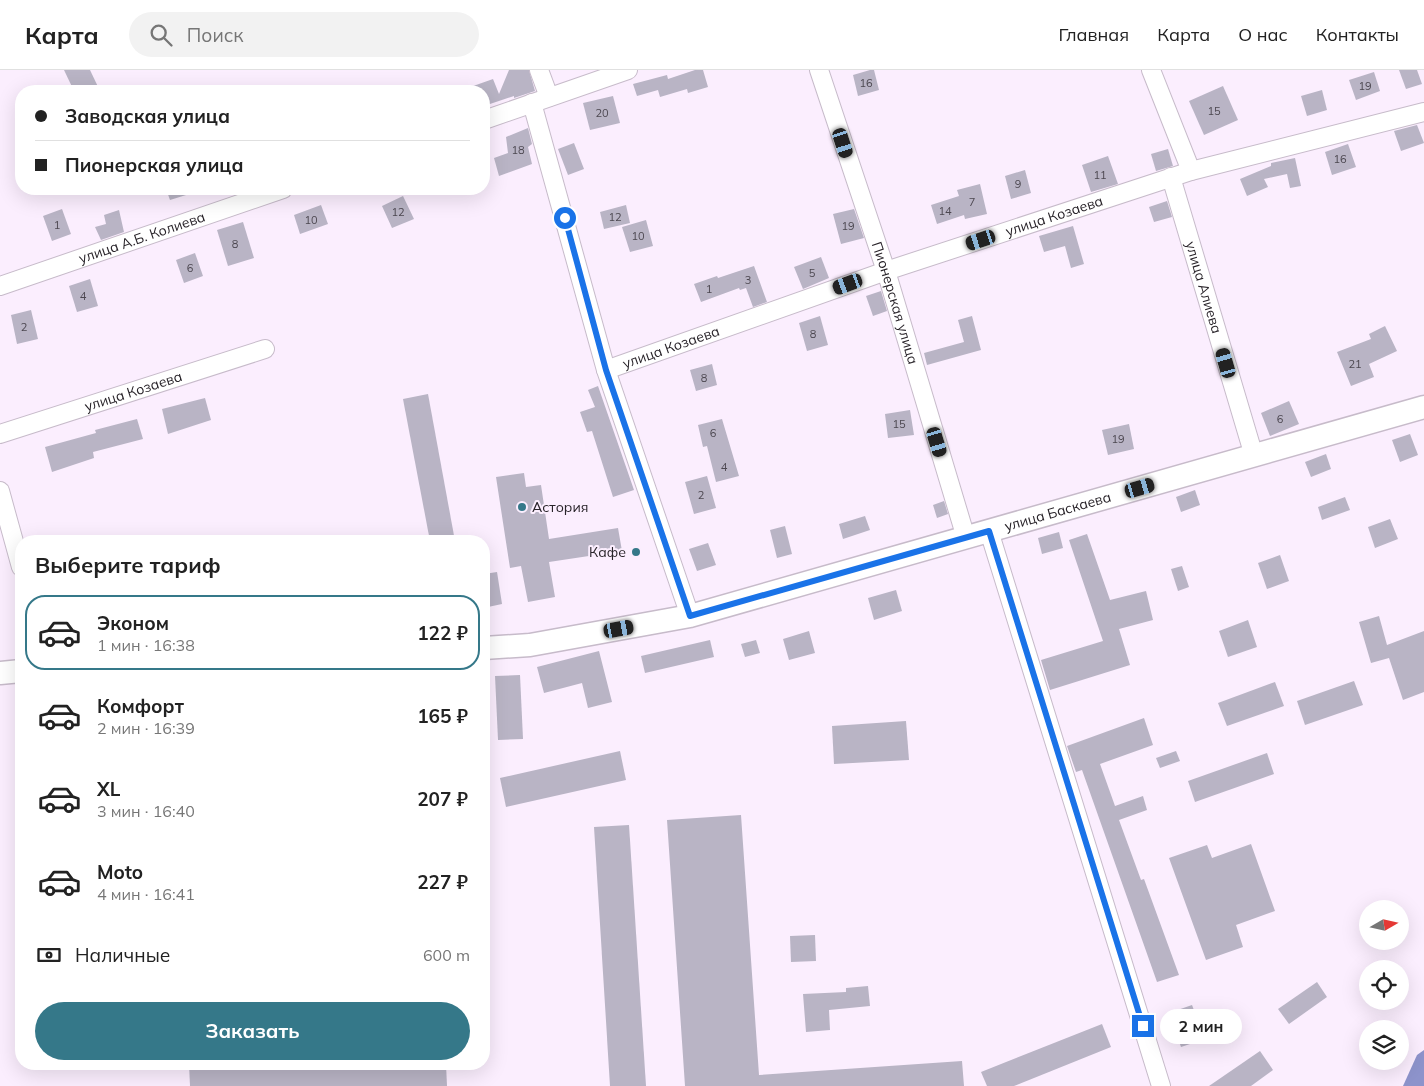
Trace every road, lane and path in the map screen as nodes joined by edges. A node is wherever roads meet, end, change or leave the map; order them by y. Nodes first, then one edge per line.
1 (539, 70) edge
2 (628, 70) edge
3 (819, 70) edge
4 (1152, 70) edge
5 (549, 98) junction
6 (532, 103) junction
7 (1424, 112) edge
8 (490, 118) edge
9 (1191, 170) junction
10 (1171, 177) junction
11 (265, 195) edge
12 (886, 271) junction
13 (0, 286) edge
14 (265, 349) dead end
15 (606, 370) junction
16 (1424, 407) edge
17 (0, 434) edge
18 (1254, 456) junction
19 (0, 491) edge
20 (989, 531) junction
21 (966, 538) junction
22 (15, 545) edge
23 (690, 616) junction
24 (490, 648) edge
25 (15, 672) edge
26 (0, 673) edge
27 (1161, 1086) edge

1 - 5 street
2 - 5 street
3 - 12 street, Пионерская улица
4 - 9 street
5 - 6 street
6 - 8 street
6 - 15 street
7 - 9 street, улица Козаева
9 - 10 street, улица Козаева
10 - 12 street, улица Козаева
10 - 18 street, улица Алиева
11 - 13 street, улица А.Б. Колиева
12 - 15 street, улица Козаева
12 - 21 street, Пионерская улица
14 - 17 street, улица Козаева
15 - 23 street
16 - 18 main road, улица Баскаева
18 - 20 main road, улица Баскаева
19 - 22 street
20 - 21 main road, улица Баскаева
20 - 27 street
21 - 23 main road, улица Баскаева
23 - 24 main road, улица Баскаева
25 - 26 main road

